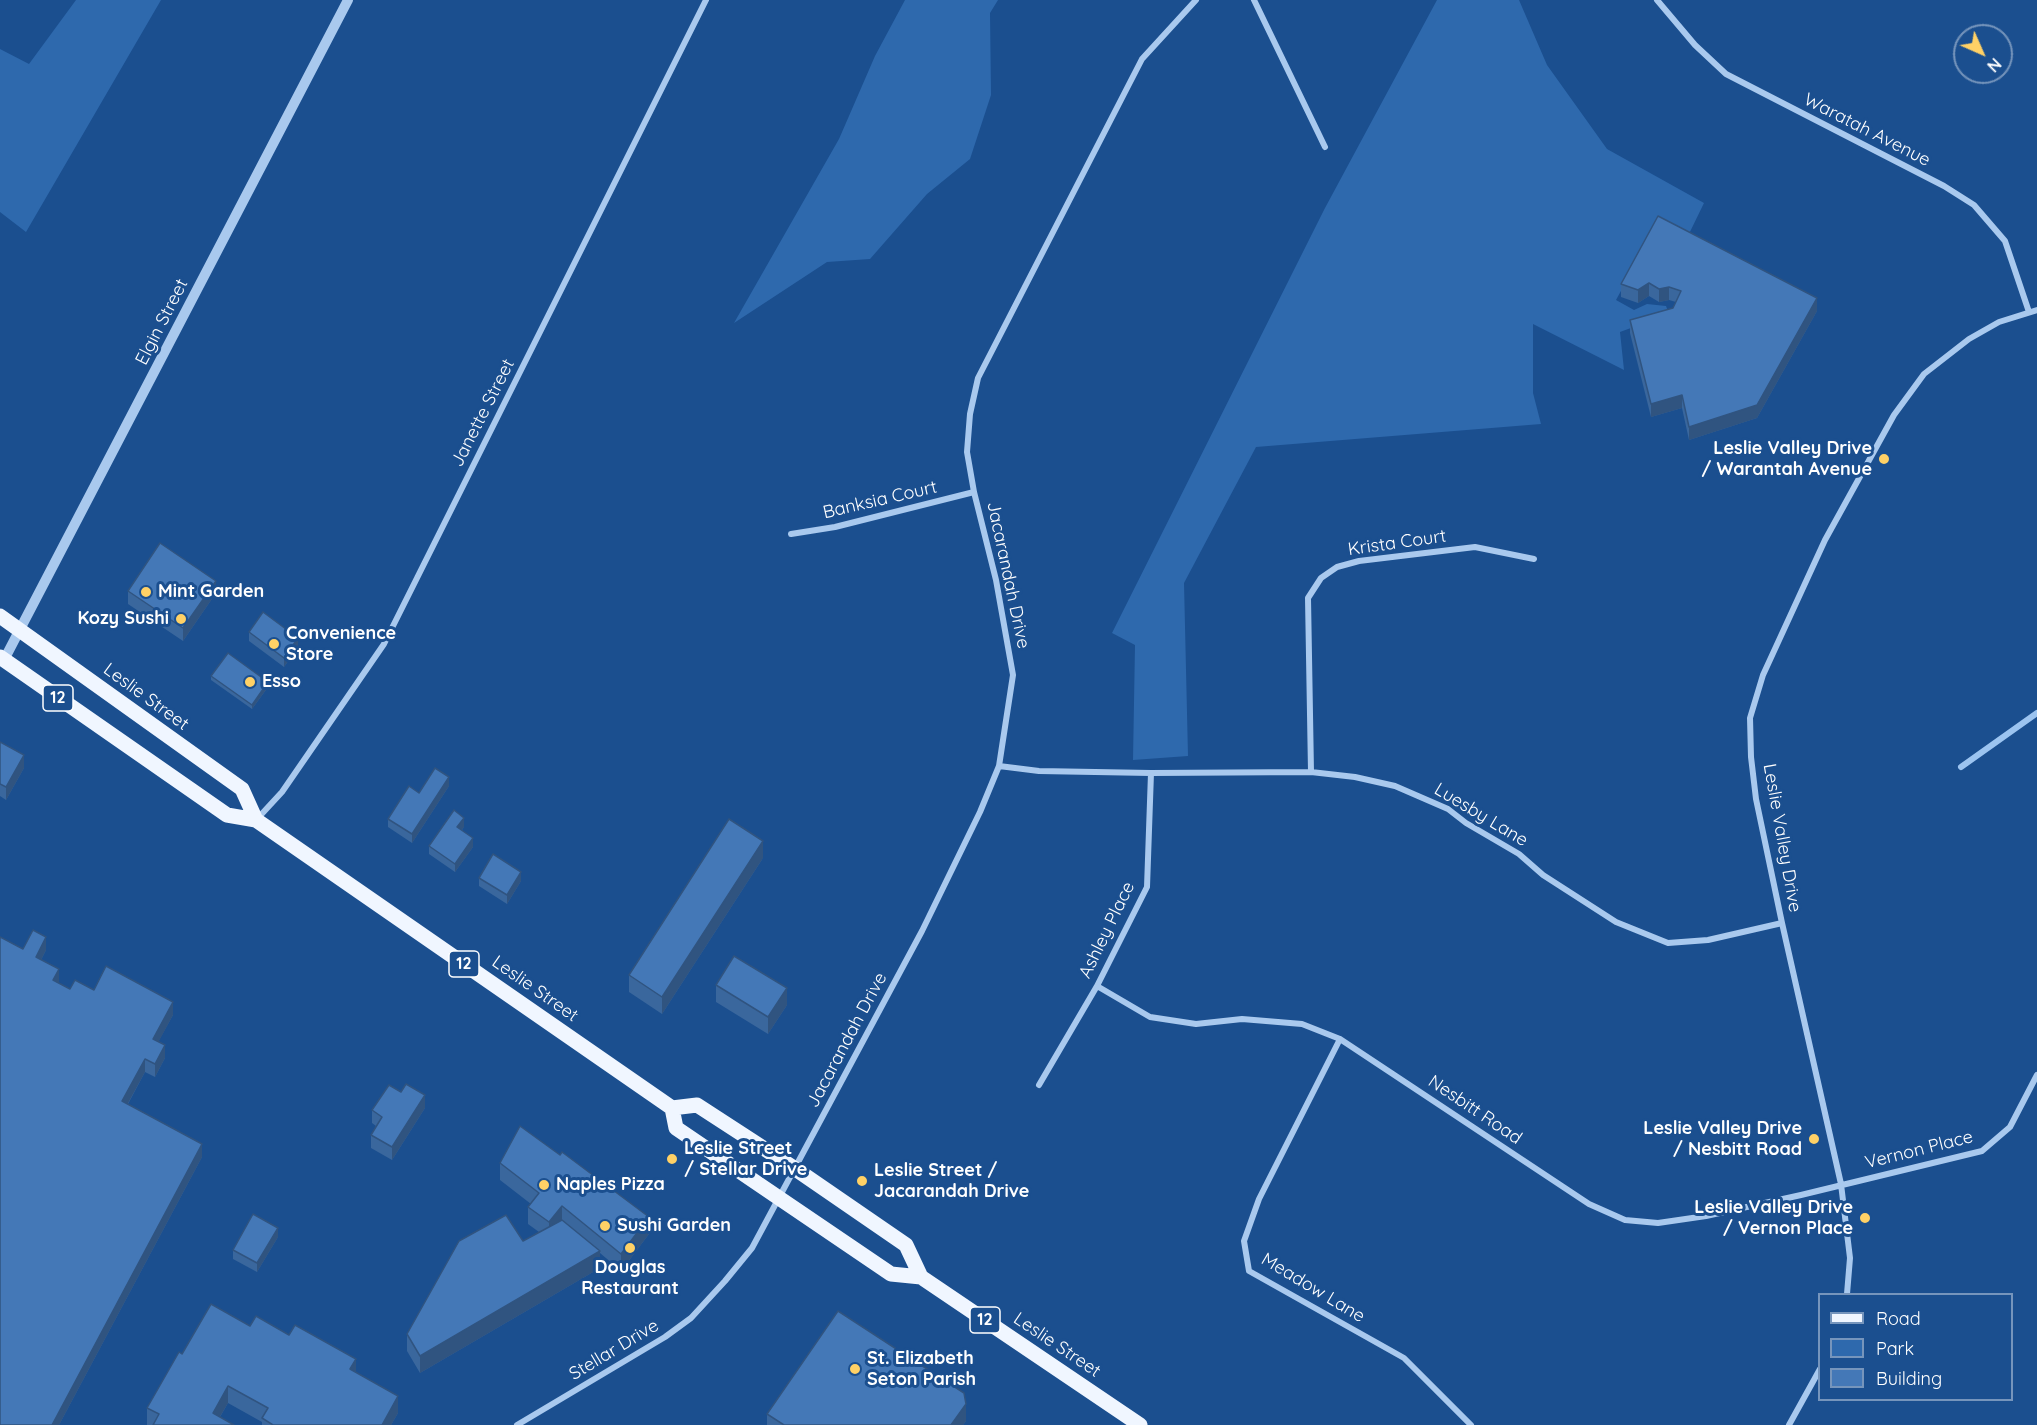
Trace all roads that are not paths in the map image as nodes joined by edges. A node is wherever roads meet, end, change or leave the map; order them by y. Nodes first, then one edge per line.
1 (348, 0) edge
2 (706, 0) edge
3 (1196, 0) edge
4 (1254, 0) edge
5 (1657, 0) edge
6 (1325, 147) dead end
7 (2037, 310) edge
8 (2029, 312) junction
9 (974, 492) junction
10 (791, 534) dead end
11 (1534, 559) dead end
12 (0, 616) edge
13 (20, 630) junction
14 (2, 658) edge
15 (999, 766) junction
16 (1311, 772) junction
17 (1151, 773) junction
18 (256, 820) junction
19 (1782, 923) junction
20 (1097, 986) junction
21 (1340, 1039) junction
22 (2037, 1075) edge
23 (1039, 1085) dead end
24 (672, 1108) junction
25 (794, 1168) junction
26 (1841, 1184) junction
27 (779, 1198) junction
28 (921, 1277) junction
29 (1847, 1293) edge
30 (1818, 1373) edge
31 (517, 1425) edge
32 (1140, 1425) edge
33 (1471, 1425) edge
34 (1789, 1425) edge

1 - 13 street, Elgin Street
2 - 18 street, Janette Street
3 - 9 street, Jacarandah Drive
4 - 6 street
5 - 8 street, Waratah Avenue
7 - 8 street, Leslie Valley Drive
8 - 19 street, Leslie Valley Drive
9 - 10 street, Banksia Court
9 - 15 street, Jacarandah Drive
11 - 16 street, Krista Court
12 - 13 main road, Leslie Street / 12
13 - 14 street, Elgin Street
13 - 18 main road, Leslie Street / 12
14 - 18 main road, Leslie Street / 12
15 - 17 street, Luesby Lane
15 - 25 street, Jacarandah Drive
16 - 17 street, Luesby Lane
16 - 19 street, Luesby Lane
17 - 20 street, Ashley Place
18 - 24 main road, Leslie Street / 12
19 - 26 street, Leslie Valley Drive
20 - 21 street, Nesbitt Road
20 - 23 street, Ashley Place
21 - 26 street, Nesbitt Road
21 - 33 street, Meadow Lane
22 - 26 street, Vernon Place
24 - 25 main road
24 - 27 main road, Leslie Street / 12
25 - 27 street, Stellar Drive
25 - 28 main road
26 - 29 street, Leslie Valley Drive
27 - 28 main road, Leslie Street / 12
27 - 31 street, Stellar Drive
28 - 32 main road, Leslie Street / 12
30 - 34 street

